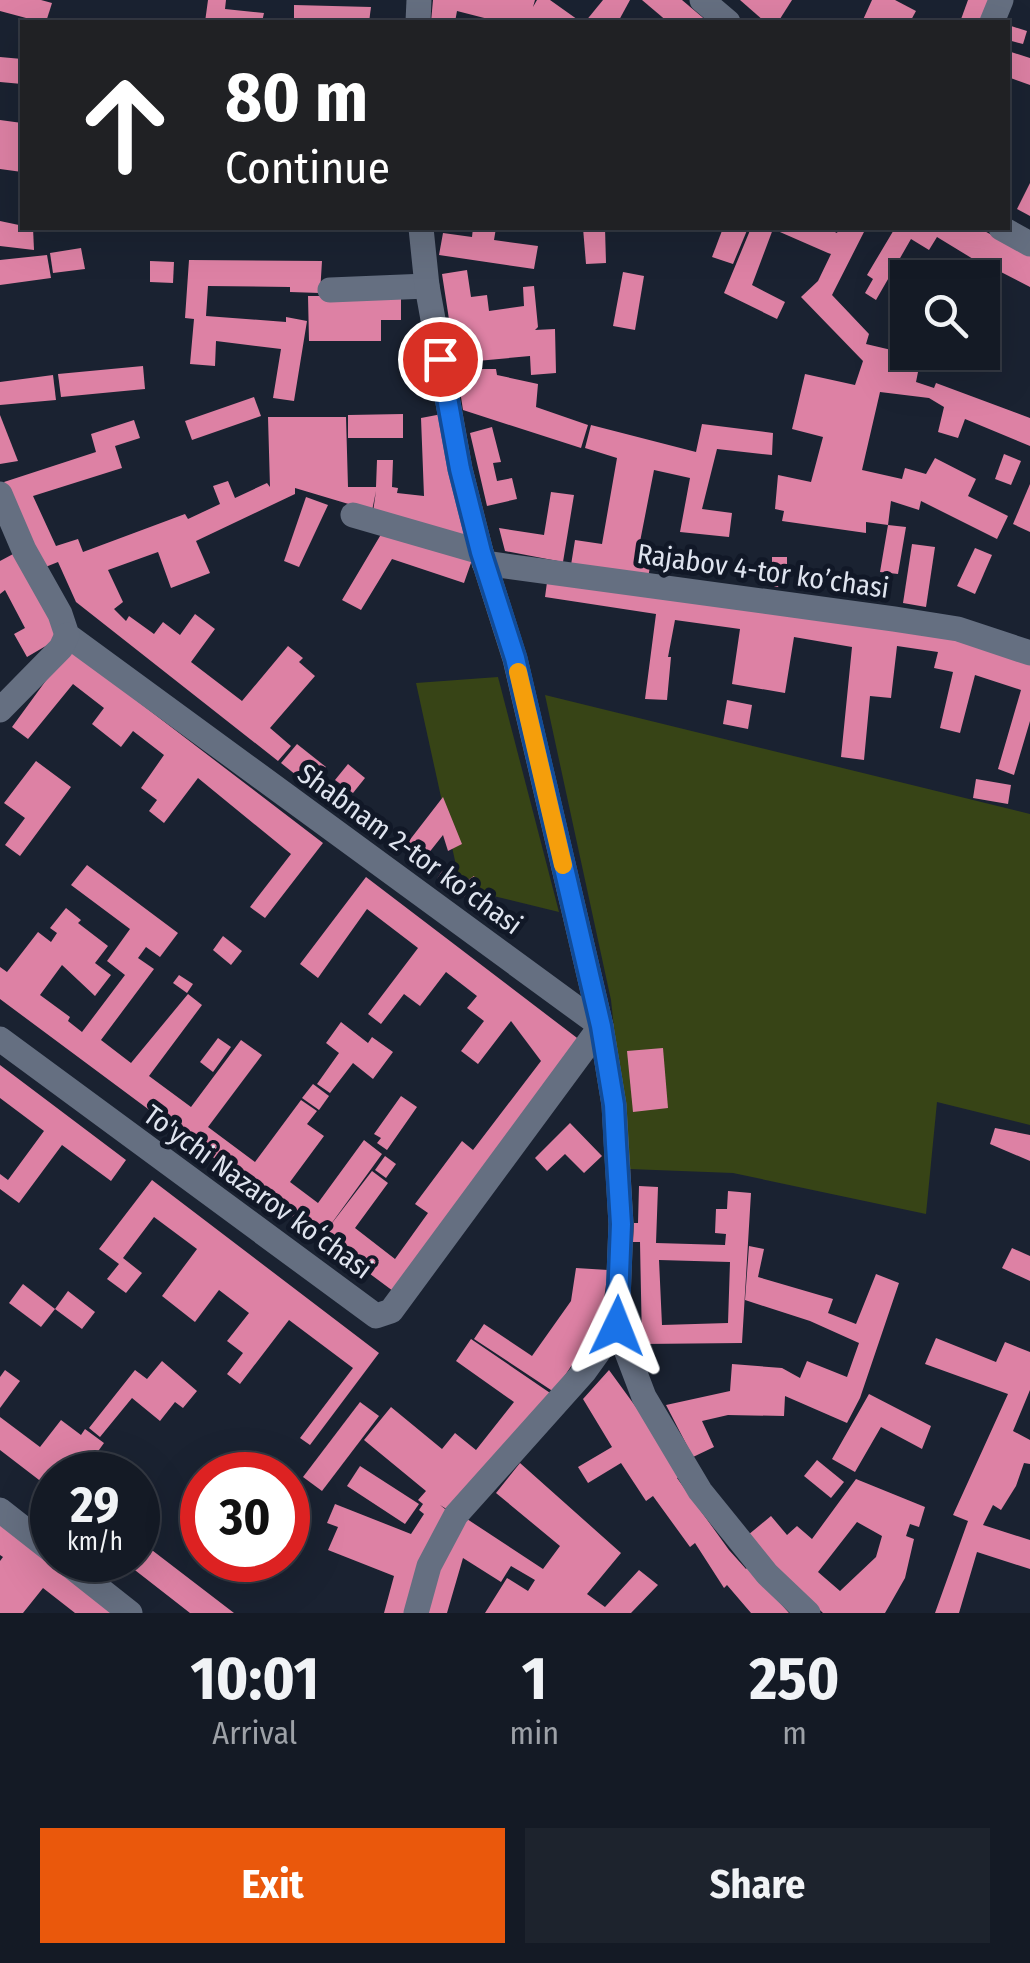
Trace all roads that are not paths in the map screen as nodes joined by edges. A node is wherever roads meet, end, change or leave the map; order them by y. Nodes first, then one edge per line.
1 (702, 0) edge
2 (726, 20) edge
3 (421, 230) edge
4 (1005, 230) edge
5 (1030, 244) edge
6 (428, 286) junction
7 (330, 290) dead end
8 (0, 494) edge
9 (353, 514) dead end
10 (483, 558) junction
11 (67, 635) junction
12 (1030, 653) edge
13 (0, 710) edge
14 (601, 1026) junction
15 (0, 1038) edge
16 (617, 1326) junction
17 (0, 1510) edge
18 (30, 1534) edge
19 (91, 1582) edge
20 (130, 1613) edge
21 (416, 1613) edge
22 (808, 1613) edge

1 - 2 street
3 - 6 street
4 - 5 street
6 - 7 street
6 - 10 street
8 - 11 street, Shabnam 2-tor koʼchasi
9 - 10 street, Rajabov 4-tor koʼchasi
10 - 12 street, Rajabov 4-tor koʼchasi
10 - 14 street
11 - 13 street
11 - 14 street, Shabnam 2-tor koʼchasi
14 - 15 street, To'ychi Nazarov koʻchasi
14 - 16 street
16 - 21 street
16 - 22 street
17 - 18 street
19 - 20 street

